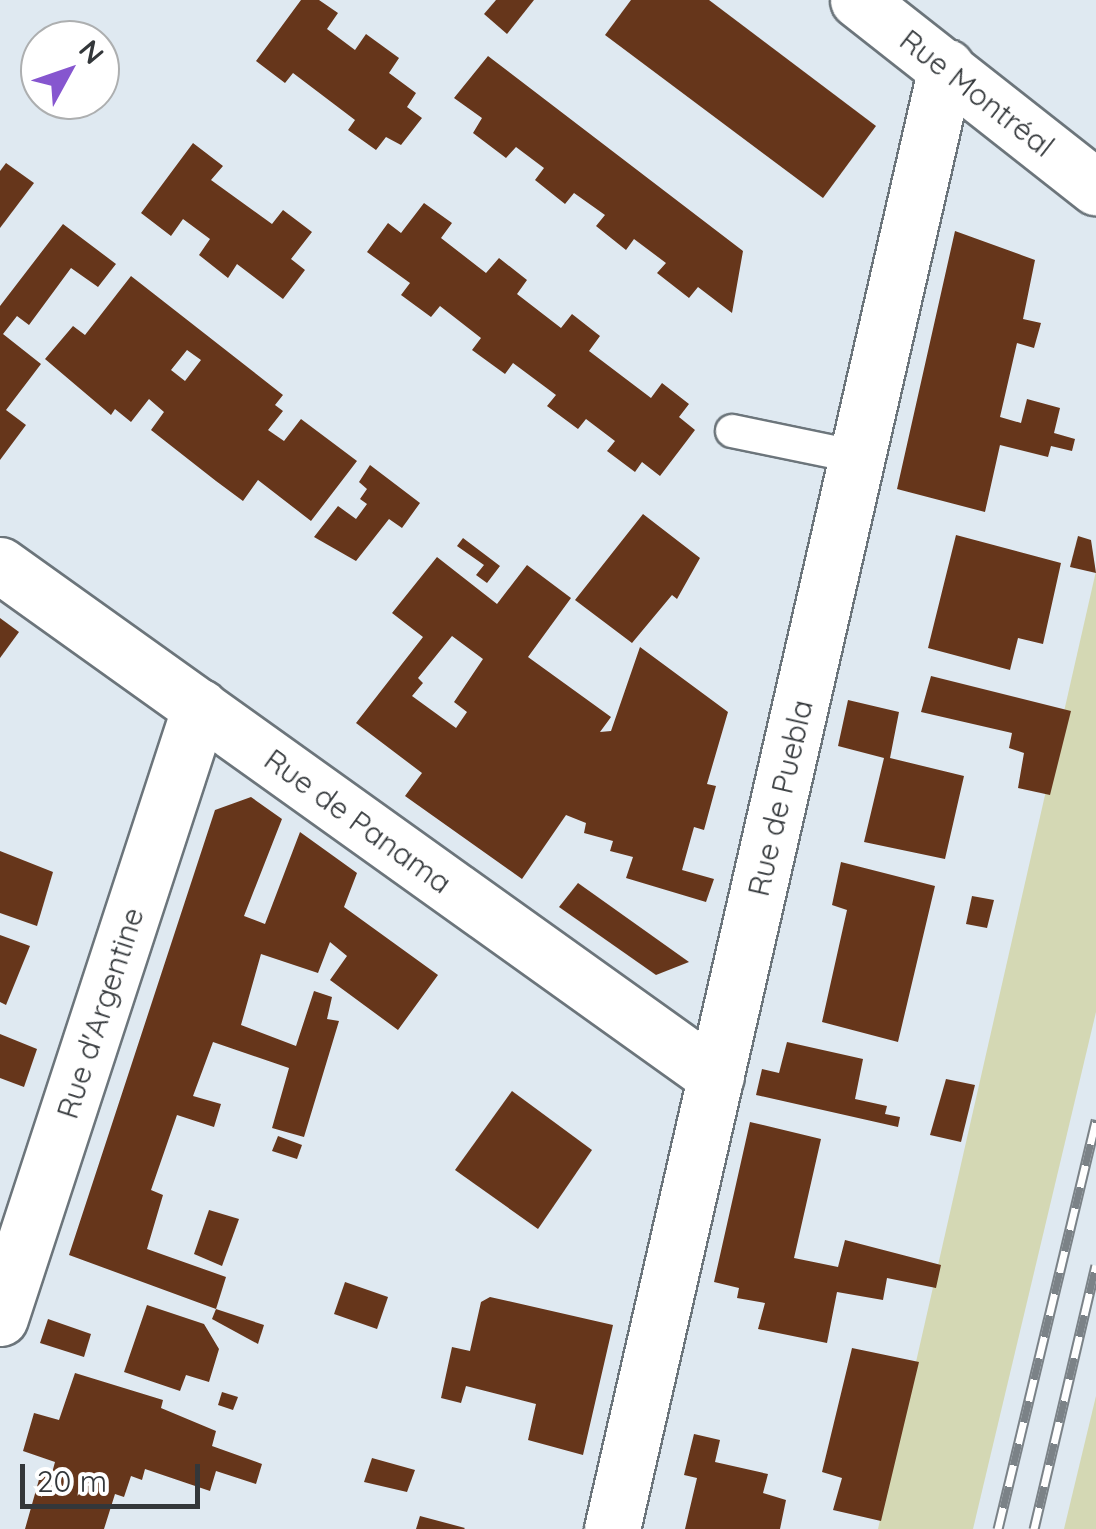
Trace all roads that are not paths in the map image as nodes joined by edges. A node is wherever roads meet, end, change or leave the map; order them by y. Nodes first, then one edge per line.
1 (858, 0) edge
2 (946, 67) junction
3 (1096, 187) edge
4 (732, 431) dead end
5 (858, 458) junction
6 (0, 565) edge
7 (200, 708) junction
8 (716, 1077) junction
9 (0, 1318) edge
10 (612, 1529) edge

1 - 2 street, Rue Montréal
2 - 3 street, Rue Montréal
2 - 5 street, Rue de Puebla
4 - 5 lane
5 - 8 street, Rue de Puebla
6 - 7 street, Rue de Panama
7 - 8 street, Rue de Panama
7 - 9 street, Rue d'Argentine
8 - 10 street, Rue de Puebla

